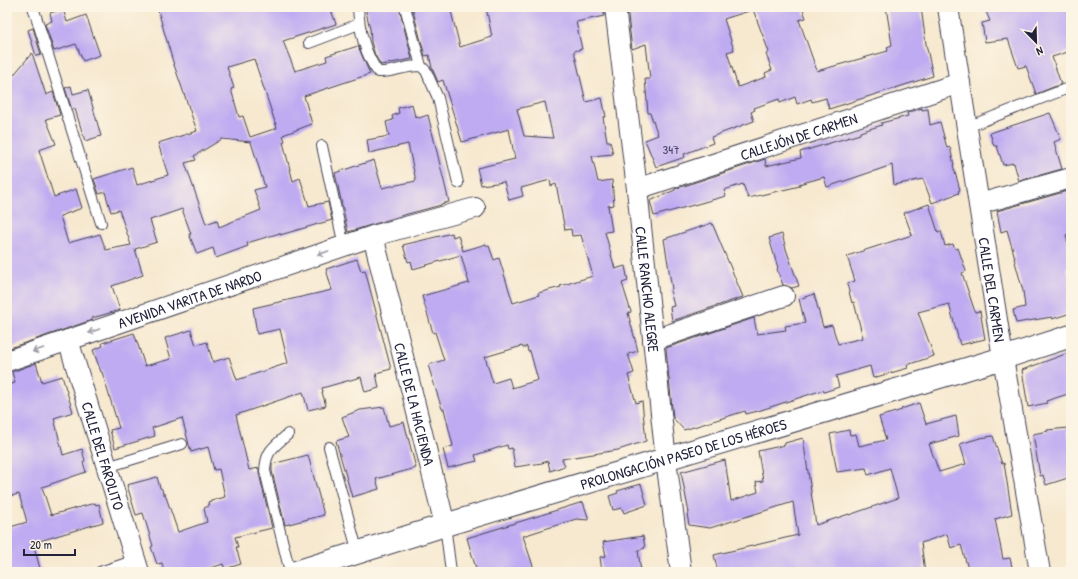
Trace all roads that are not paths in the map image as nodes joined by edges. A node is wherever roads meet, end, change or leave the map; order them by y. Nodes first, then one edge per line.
1 (33, 7) edge
2 (358, 7) edge
3 (405, 7) edge
4 (615, 7) edge
5 (948, 7) edge
6 (359, 24) junction
7 (309, 44) dead end
8 (421, 66) junction
9 (960, 83) junction
10 (1071, 87) edge
11 (967, 126) junction
12 (322, 146) dead end
13 (1071, 178) edge
14 (458, 183) dead end
15 (637, 189) junction
16 (979, 204) junction
17 (475, 208) dead end
18 (101, 223) dead end
19 (373, 236) junction
20 (344, 246) junction
21 (784, 296) dead end
22 (1071, 336) edge
23 (68, 340) junction
24 (653, 340) junction
25 (1003, 358) junction
26 (7, 361) edge
27 (288, 434) dead end
28 (182, 444) dead end
29 (329, 447) dead end
30 (666, 460) junction
31 (107, 467) junction
32 (445, 525) junction
33 (358, 552) junction
34 (137, 566) edge
35 (100, 572) edge
36 (290, 572) edge
37 (296, 572) edge
38 (451, 572) edge
39 (681, 572) edge
40 (1040, 572) edge

1 - 18 lane
2 - 6 lane
3 - 8 lane
4 - 15 street, CALLE RANCHO ALEGRE
5 - 9 street, CALLE DEL CARMEN
6 - 7 lane
6 - 8 lane
8 - 14 lane
9 - 11 street, CALLE DEL CARMEN
9 - 15 street, CALLEJÓN DE CARMEN
10 - 11 lane
11 - 16 street, CALLE DEL CARMEN
12 - 20 lane
13 - 16 street
15 - 24 street, CALLE RANCHO ALEGRE
16 - 25 street, CALLE DEL CARMEN
17 - 19 street, AVENIDA VARITA DE NARDO
19 - 20 street, AVENIDA VARITA DE NARDO
19 - 32 street, CALLE DE LA HACIENDA
20 -> 23 street, AVENIDA VARITA DE NARDO
21 - 24 street
22 - 25 street, PROLONGACIÓN PASEO DE LOS HÉROES
23 -> 26 street, AVENIDA VARITA DE NARDO
23 - 31 street, CALLE DEL FAROLITO
24 - 30 street, CALLE RANCHO ALEGRE
25 - 30 street, PROLONGACIÓN PASEO DE LOS HÉROES
25 - 40 street, CALLE DEL CARMEN
27 - 36 lane
28 - 31 lane
29 - 33 lane
30 - 32 street, PROLONGACIÓN PASEO DE LOS HÉROES
30 - 39 street, CALLE RANCHO ALEGRE
31 - 34 street, CALLE DEL FAROLITO
32 - 33 street, PROLONGACIÓN PASEO DE LOS HÉROES
32 - 38 lane, CALLE DE LA HACIENDA
33 - 37 street, PROLONGACIÓN PASEO DE LOS HÉROES
34 - 35 lane

